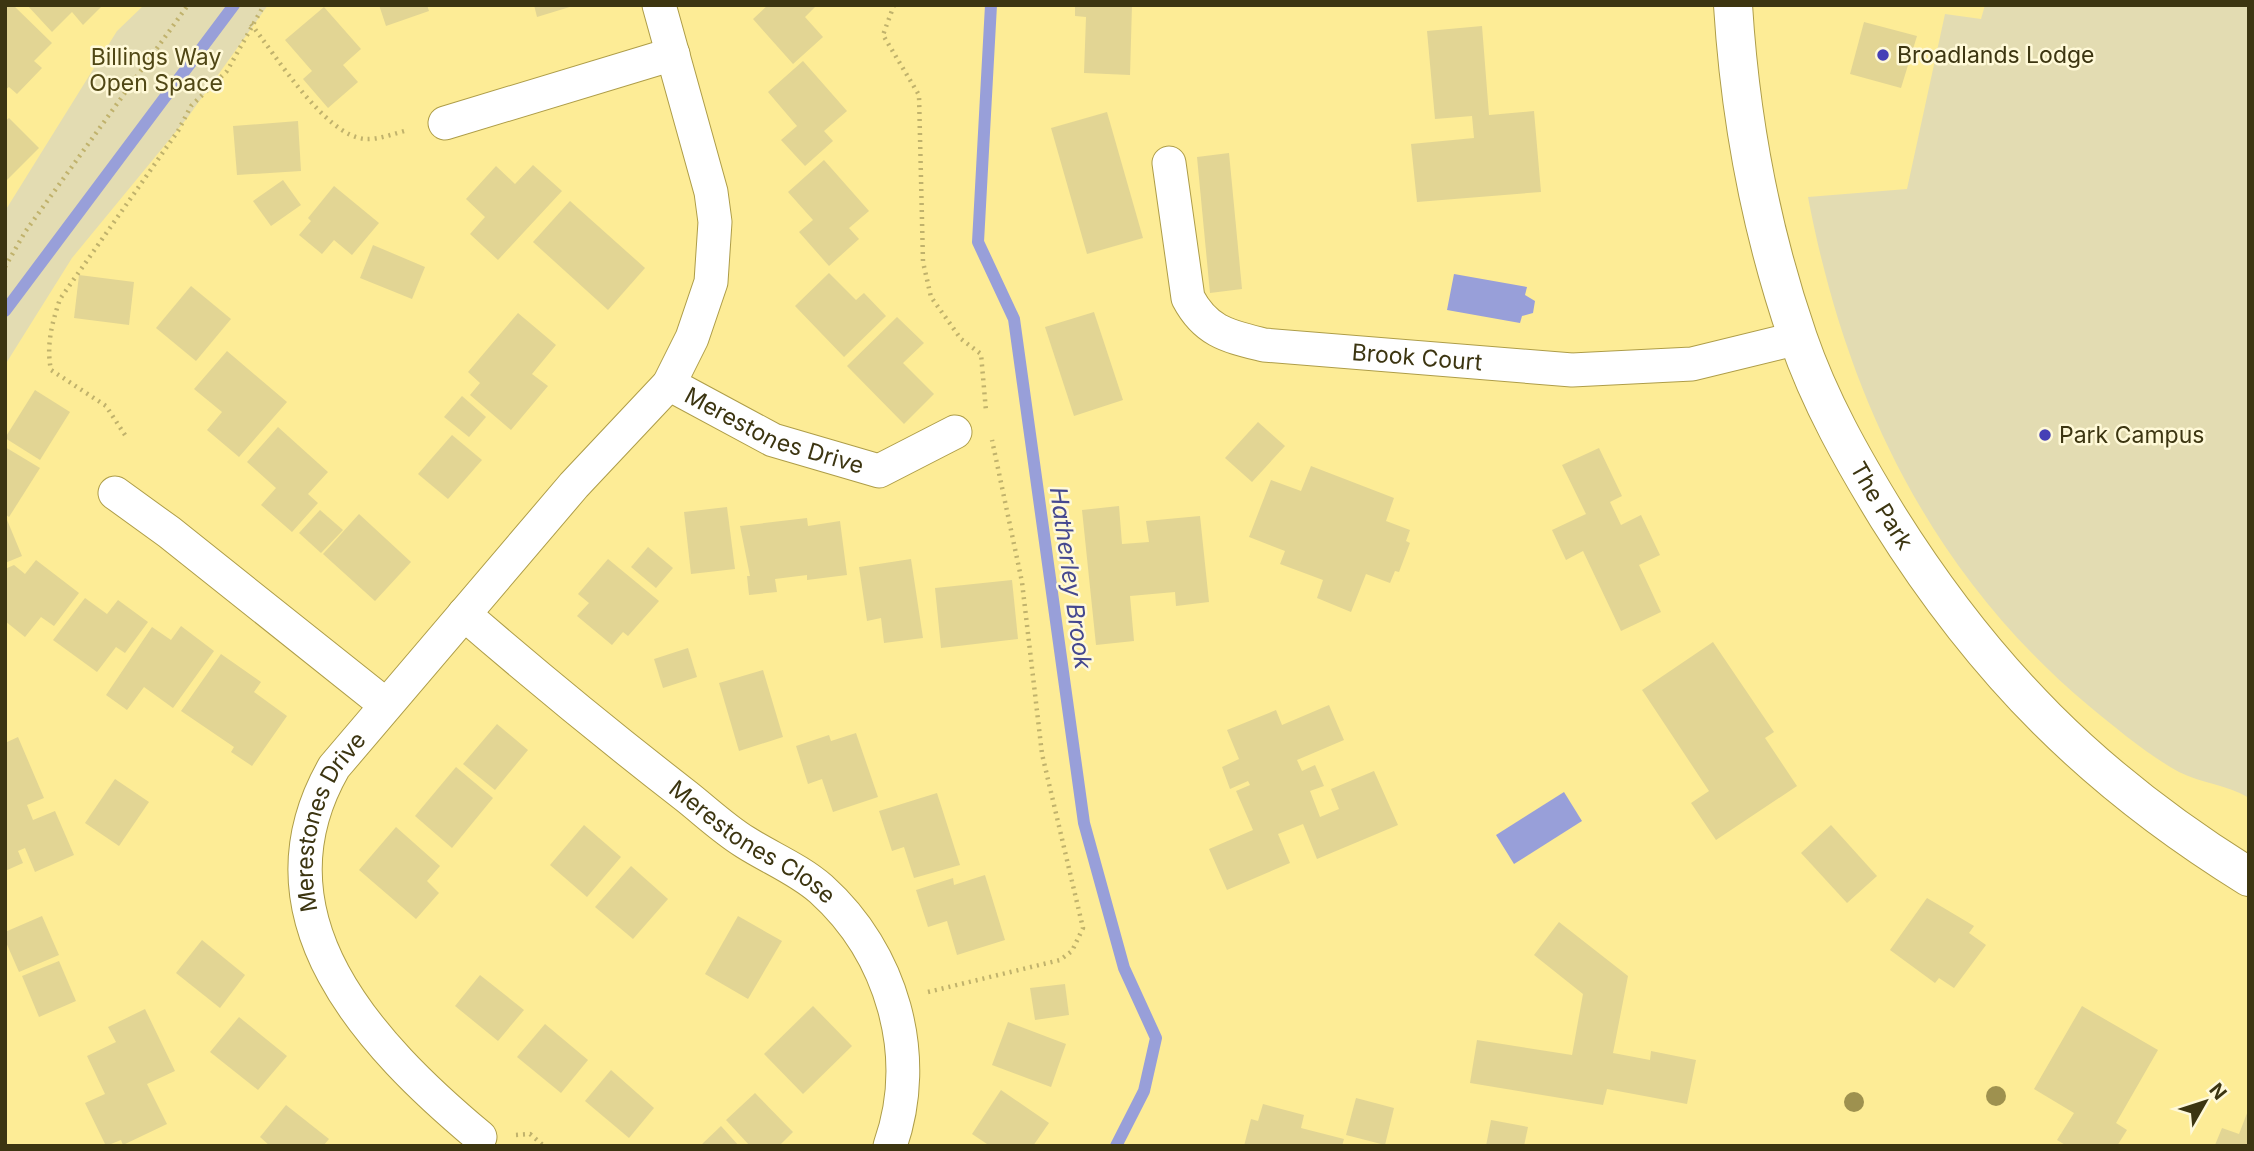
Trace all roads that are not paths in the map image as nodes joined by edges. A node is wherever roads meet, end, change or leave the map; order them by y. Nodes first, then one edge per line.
1 (659, 5) edge
2 (1733, 5) edge
3 (673, 54) junction
4 (445, 123) road end
5 (1169, 163) dead end
6 (1798, 338) junction
7 (669, 384) junction
8 (955, 432) dead end
9 (115, 493) dead end
10 (464, 614) junction
11 (386, 705) junction
12 (2249, 877) edge
13 (480, 1137) dead end
14 (890, 1146) edge

1 - 3 street, Merestones Drive
2 - 6 street, The Park
3 - 4 street
3 - 7 street, Merestones Drive
5 - 6 street, Brook Court
6 - 12 street, The Park
7 - 8 street, Merestones Drive
7 - 10 street, Merestones Drive
9 - 11 street, Merestones Drive
10 - 11 street, Merestones Drive
10 - 14 street, Merestones Close
11 - 13 street, Merestones Drive

